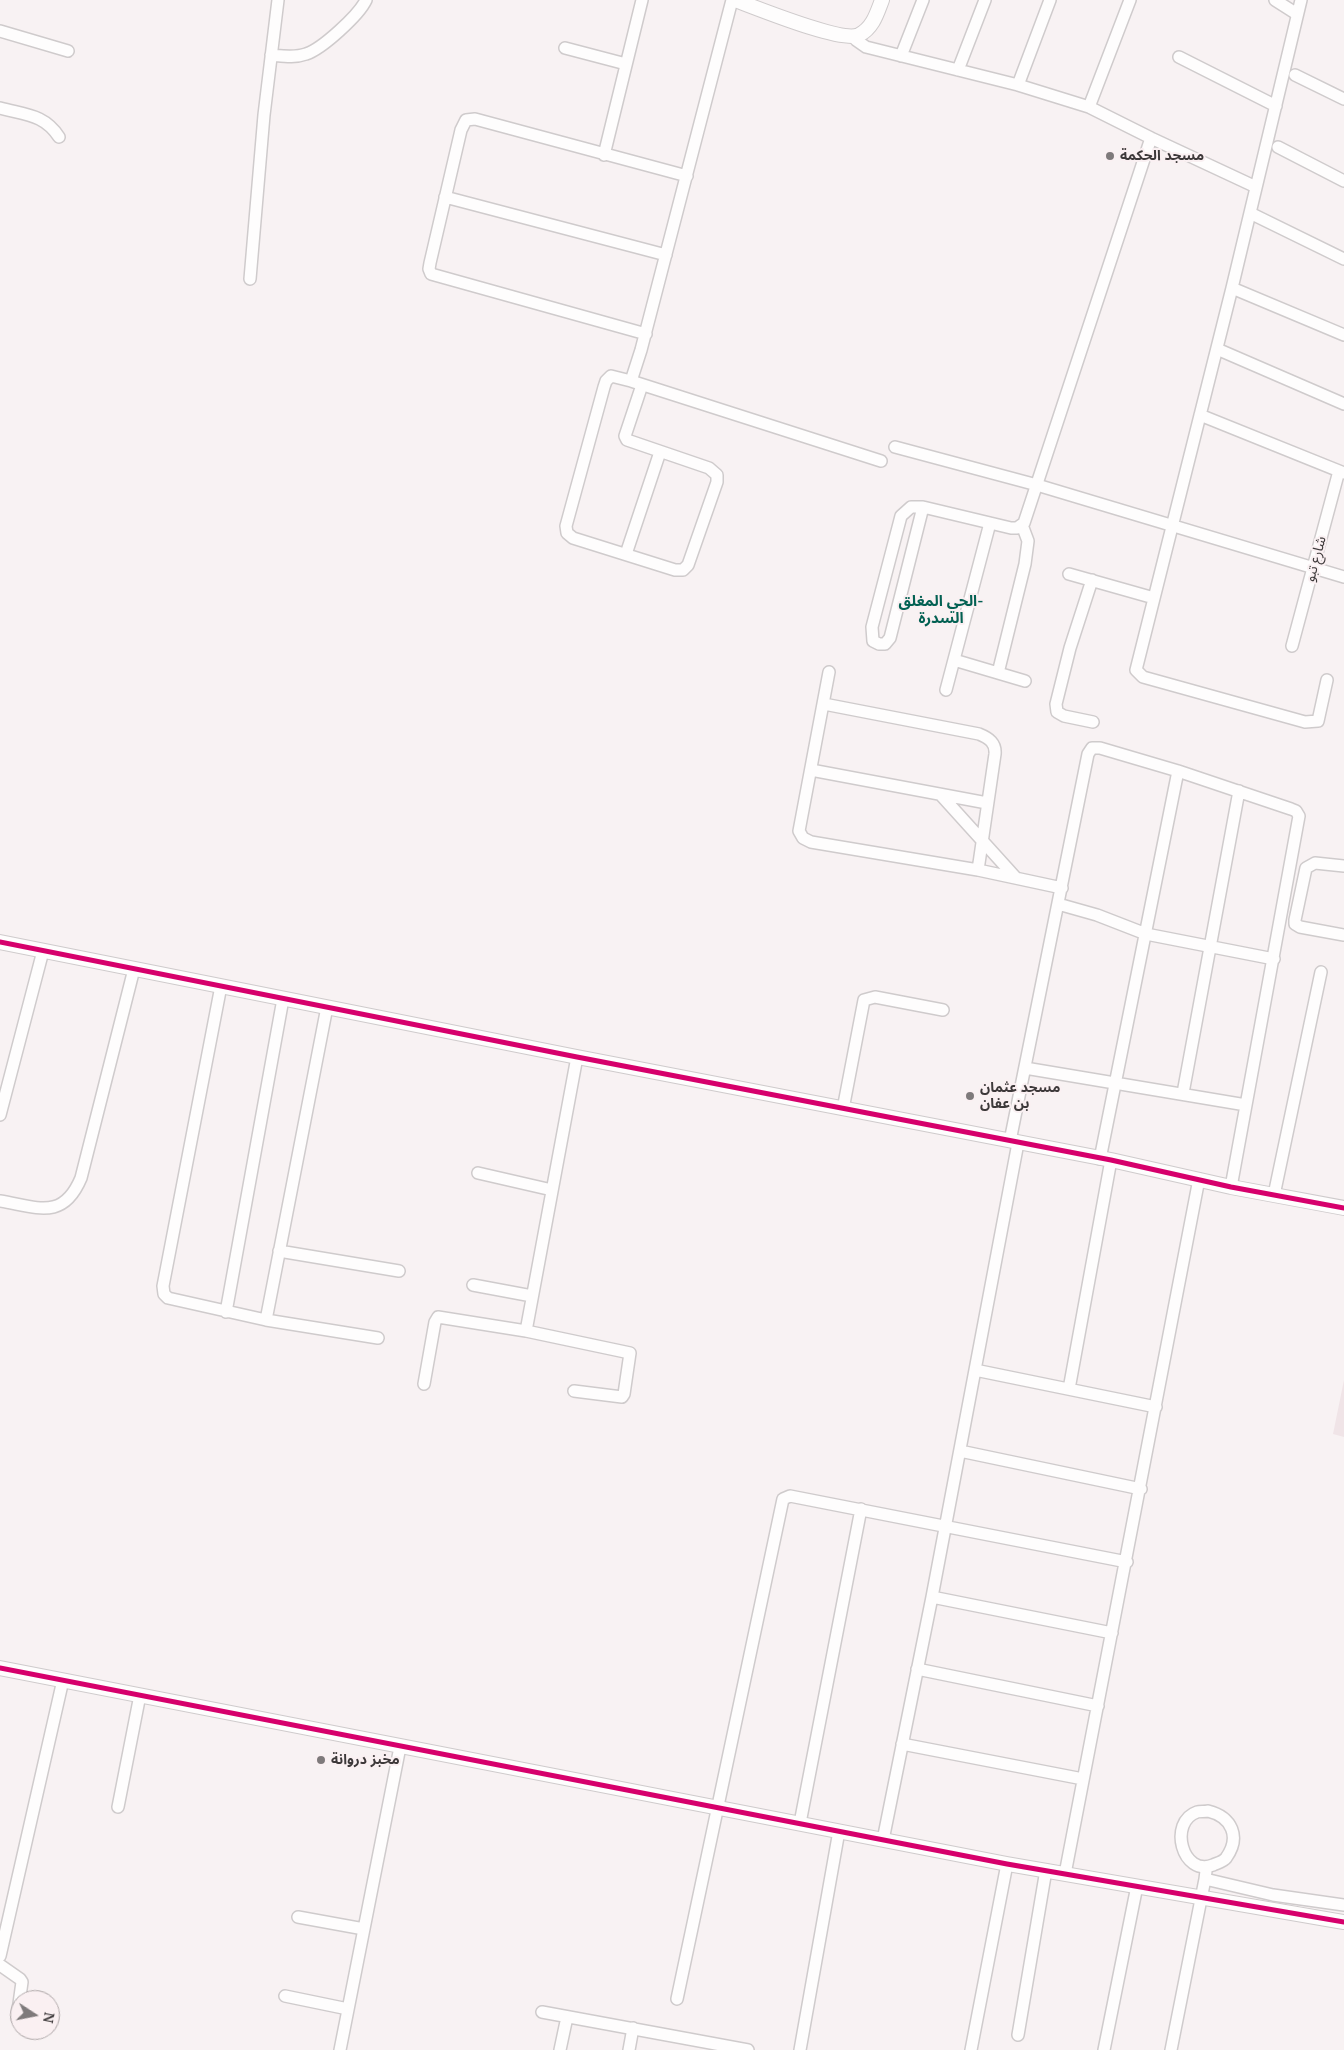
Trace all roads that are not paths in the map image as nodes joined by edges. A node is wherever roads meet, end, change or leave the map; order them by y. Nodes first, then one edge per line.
1 (278, 0) edge
2 (366, 0) edge
3 (642, 0) edge
4 (882, 0) edge
5 (923, 0) edge
6 (985, 0) edge
7 (1050, 0) edge
8 (1130, 0) edge
9 (1275, 0) edge
10 (1301, 0) edge
11 (738, 1) edge
12 (1297, 14) junction
13 (0, 31) edge
14 (858, 36) junction
15 (565, 48) dead end
16 (68, 51) dead end
17 (271, 55) junction
18 (901, 56) junction
19 (1179, 58) dead end
20 (626, 64) junction
21 (958, 70) junction
22 (1295, 75) dead end
23 (1018, 85) junction
24 (1344, 99) edge
25 (1276, 106) junction
26 (0, 108) edge
27 (1090, 108) junction
28 (59, 137) dead end
29 (1151, 138) junction
30 (1278, 147) dead end
31 (604, 155) junction
32 (687, 176) junction
33 (1344, 181) edge
34 (1256, 187) junction
35 (445, 197) junction
36 (1250, 213) junction
37 (666, 256) junction
38 (1344, 259) edge
39 (250, 279) dead end
40 (1232, 288) junction
41 (646, 334) junction
42 (1344, 335) edge
43 (1217, 349) junction
44 (630, 381) junction
45 (642, 385) junction
46 (1344, 404) edge
47 (1200, 415) junction
48 (895, 447) dead end
49 (660, 452) junction
50 (881, 461) dead end
51 (1342, 472) edge
52 (1037, 484) junction
53 (923, 507) junction
54 (990, 523) junction
55 (1022, 525) junction
56 (1173, 525) junction
57 (626, 554) junction
58 (1314, 567) junction
59 (1069, 574) dead end
60 (1344, 577) edge
61 (1092, 580) junction
62 (1154, 598) junction
63 (1292, 646) dead end
64 (954, 660) junction
65 (829, 672) dead end
66 (998, 673) junction
67 (1328, 680) dead end
68 (1025, 681) dead end
69 (946, 690) dead end
70 (824, 704) junction
71 (1093, 722) dead end
72 (811, 770) junction
73 (1178, 771) junction
74 (1239, 791) junction
75 (940, 794) junction
76 (987, 803) junction
77 (982, 840) junction
78 (1344, 866) edge
79 (978, 870) junction
80 (1016, 878) junction
81 (1062, 888) junction
82 (1058, 904) junction
83 (1146, 934) junction
84 (1344, 935) edge
85 (0, 942) edge
86 (1211, 947) junction
87 (43, 950) junction
88 (1274, 958) junction
89 (134, 969) junction
90 (1322, 972) dead end
91 (221, 986) junction
92 (283, 999) junction
93 (327, 1007) junction
94 (943, 1010) dead end
95 (577, 1057) junction
96 (1025, 1068) junction
97 (1117, 1082) junction
98 (1183, 1093) junction
99 (1246, 1105) junction
100 (843, 1108) junction
101 (0, 1115) edge
102 (1014, 1142) junction
103 (1106, 1159) junction
104 (478, 1174) dead end
105 (1199, 1179) junction
106 (1231, 1187) junction
107 (552, 1190) junction
108 (1274, 1195) junction
109 (0, 1201) edge
110 (1344, 1208) edge
111 (280, 1251) junction
112 (399, 1271) dead end
113 (473, 1285) dead end
114 (532, 1296) junction
115 (226, 1312) junction
116 (266, 1320) junction
117 (526, 1331) junction
118 (378, 1338) dead end
119 (975, 1370) junction
120 (424, 1384) dead end
121 (1069, 1389) junction
122 (574, 1391) dead end
123 (1156, 1407) junction
124 (960, 1451) junction
125 (1141, 1489) junction
126 (861, 1509) junction
127 (946, 1527) junction
128 (1127, 1562) junction
129 (932, 1597) junction
130 (1112, 1633) junction
131 (0, 1668) edge
132 (917, 1669) junction
133 (63, 1680) junction
134 (140, 1695) junction
135 (1098, 1706) junction
136 (902, 1744) junction
137 (400, 1747) junction
138 (1083, 1779) junction
139 (118, 1807) dead end
140 (719, 1808) junction
141 (800, 1823) junction
142 (838, 1831) junction
143 (883, 1840) junction
144 (1007, 1864) junction
145 (1046, 1870) junction
146 (1206, 1873) junction
147 (1065, 1874) junction
148 (1137, 1886) junction
149 (1201, 1896) junction
150 (1344, 1905) edge
151 (298, 1917) dead end
152 (1344, 1922) edge
153 (364, 1929) junction
154 (2, 1937) edge
155 (0, 1956) edge
156 (0, 1965) edge
157 (21, 1990) edge
158 (285, 1996) dead end
159 (677, 1999) dead end
160 (348, 2009) junction
161 (542, 2012) dead end
162 (566, 2017) junction
163 (633, 2028) junction
164 (1018, 2035) dead end
165 (698, 2046) edge
166 (340, 2050) edge
167 (560, 2050) edge
168 (629, 2050) edge
169 (748, 2050) edge
170 (800, 2050) edge
171 (971, 2050) edge
172 (1104, 2050) edge
173 (1171, 2050) edge

1 - 17 street
2 - 17 street
3 - 20 street
4 - 14 street
5 - 18 street
6 - 21 street
7 - 23 street
8 - 27 street
9 - 12 street
10 - 12 street
11 - 14 street
11 - 32 street
12 - 25 street
13 - 16 street
14 - 18 street
15 - 20 street
17 - 39 street
18 - 21 street
19 - 25 street
20 - 31 street
21 - 23 street
22 - 24 street
23 - 27 street
25 - 34 street
26 - 28 street
27 - 29 street
29 - 34 street
29 - 52 street
30 - 33 street
31 - 32 street
31 - 35 street
32 - 37 street
34 - 36 street
35 - 37 street
35 - 41 street
36 - 38 street
36 - 40 street
37 - 41 street
40 - 42 street
40 - 43 street
41 - 44 street
43 - 46 street
43 - 47 street
44 - 45 street
44 - 57 street
45 - 49 street
45 - 50 street
47 - 51 street
47 - 56 street
48 - 52 street
49 - 57 street
49 - 57 street
51 - 58 street, شارع تبو
52 - 55 street
52 - 56 street
53 - 53 street
53 - 54 street
54 - 55 street
54 - 64 street
55 - 66 street
56 - 58 street
56 - 62 street
58 - 60 street
58 - 63 street, شارع تبو
59 - 61 street
61 - 62 street
61 - 71 street
62 - 67 street
64 - 66 street
64 - 69 street
65 - 70 street
66 - 68 street
70 - 72 street
70 - 76 street
72 - 75 street
72 - 79 street
73 - 74 street
73 - 81 street
73 - 83 street
74 - 86 street
74 - 88 street
75 - 76 street
75 - 77 street
76 - 77 street
77 - 79 street
77 - 80 street
78 - 84 street
79 - 80 street
80 - 81 street
81 - 82 street
82 - 83 street
82 - 96 street
83 - 86 street
83 - 97 street
85 - 87 street
86 - 88 street
86 - 98 street
87 - 89 street
87 - 101 street
88 - 99 street
89 - 91 street
89 - 109 street
90 - 108 street
91 - 92 street
91 - 115 street
92 - 93 street
92 - 115 street
93 - 95 street
93 - 111 street
94 - 100 street
95 - 100 street
95 - 107 street
96 - 97 street
96 - 102 street
97 - 98 street
97 - 103 street
98 - 99 street
99 - 106 street
100 - 102 street
102 - 103 street
102 - 119 street
103 - 105 street
103 - 121 street
104 - 107 street
105 - 106 street
105 - 123 street
106 - 108 street
107 - 114 street
108 - 110 street
111 - 112 street
111 - 116 street
113 - 114 street
114 - 117 street
115 - 116 street
116 - 118 street
117 - 120 street
117 - 122 street
119 - 121 street
119 - 124 street
121 - 123 street
123 - 125 street
124 - 125 street
124 - 127 street
125 - 128 street
126 - 127 street
126 - 140 street
126 - 141 street
127 - 128 street
127 - 129 street
128 - 130 street
129 - 130 street
129 - 132 street
130 - 135 street
131 - 133 street
132 - 135 street
132 - 136 street
133 - 134 street
133 - 154 street
134 - 137 street
134 - 139 street
135 - 138 street
136 - 138 street
136 - 143 street
137 - 140 street
137 - 153 street
138 - 147 street
140 - 141 street
140 - 159 street
141 - 142 street
142 - 143 street
142 - 170 street
143 - 144 street
144 - 145 street
144 - 171 street
145 - 147 street
145 - 164 street
146 - 146 street
146 - 149 street
146 - 150 street
147 - 148 street
148 - 149 street
148 - 172 street
149 - 152 street
149 - 173 street
151 - 153 street
153 - 160 street
154 - 155 street
156 - 157 street
158 - 160 street
160 - 166 street
161 - 162 street
162 - 163 street
162 - 167 street
163 - 165 street
163 - 168 street
165 - 169 street

